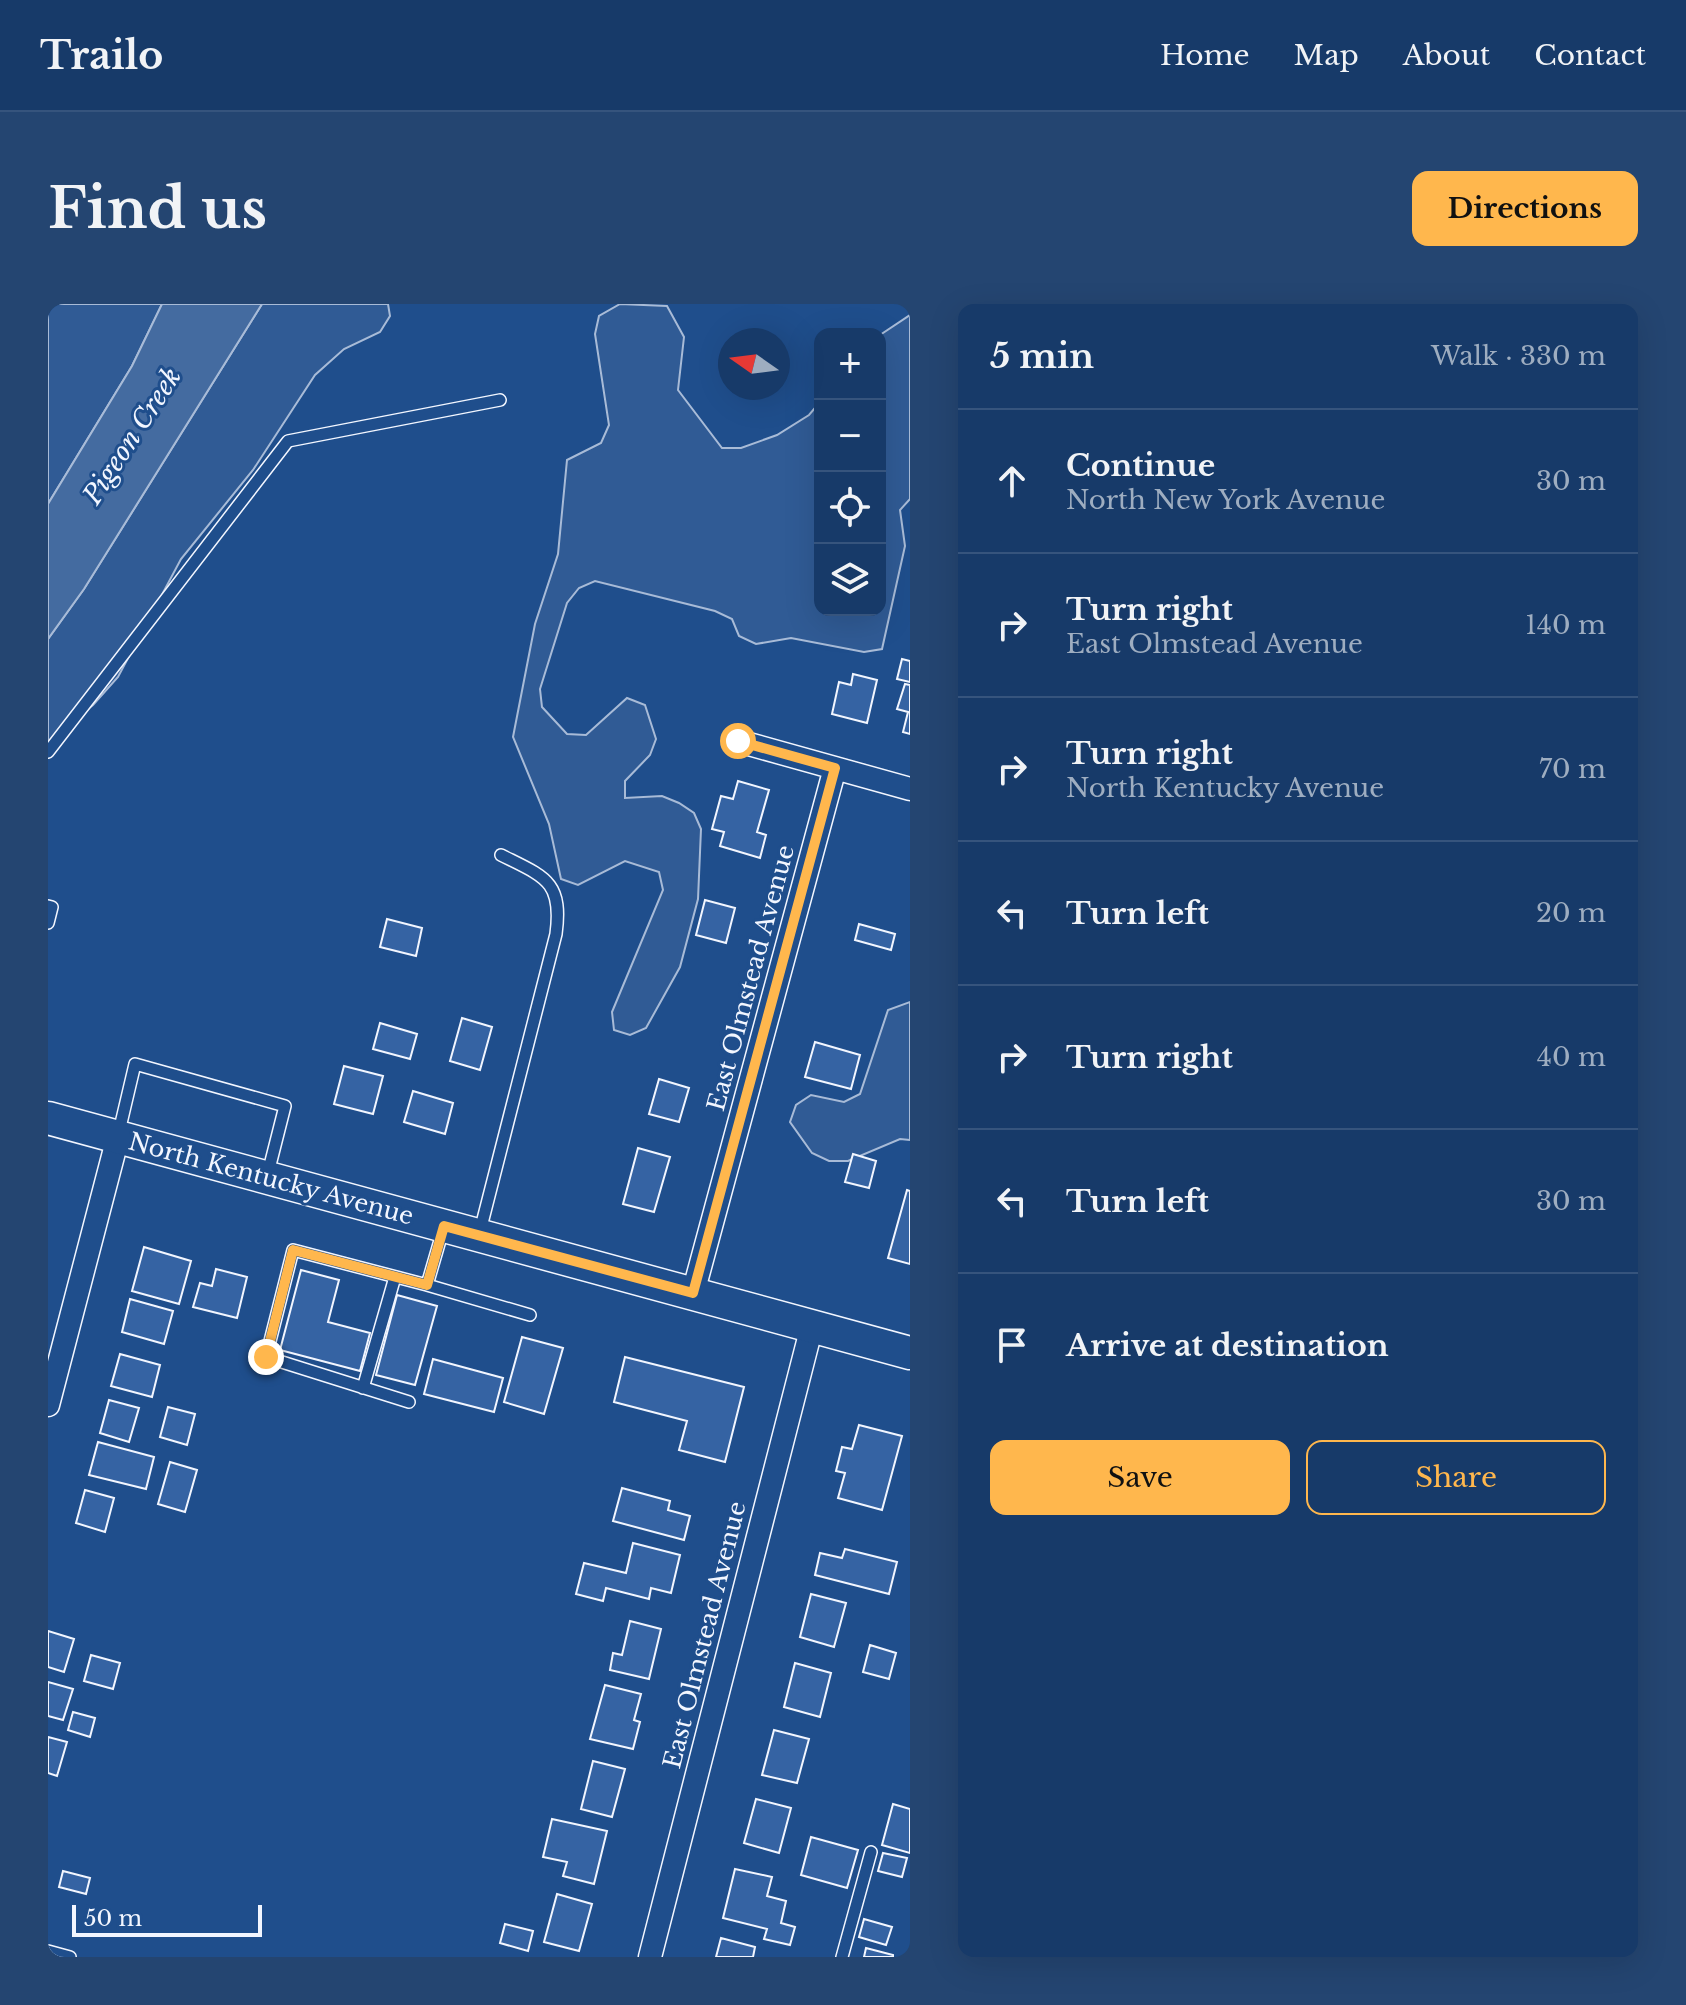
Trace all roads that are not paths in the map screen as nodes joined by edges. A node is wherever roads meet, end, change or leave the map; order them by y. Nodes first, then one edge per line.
1 (500, 400) dead end
2 (738, 741) dead end
3 (48, 752) edge
4 (835, 768) junction
5 (910, 789) edge
6 (501, 855) dead end
7 (48, 906) edge
8 (48, 923) edge
9 (48, 1118) edge
10 (118, 1137) junction
11 (267, 1177) junction
12 (444, 1226) junction
13 (479, 1235) junction
14 (395, 1277) junction
15 (427, 1285) junction
16 (693, 1293) junction
17 (530, 1315) dead end
18 (812, 1326) junction
19 (910, 1353) edge
20 (363, 1388) junction
21 (409, 1402) dead end
22 (48, 1405) edge
23 (871, 1852) dead end
24 (48, 1951) edge
25 (70, 1957) edge
26 (650, 1957) edge
27 (842, 1957) edge

1 - 3 lane
2 - 4 street
4 - 5 street
4 - 16 street, East Olmstead Avenue
6 - 13 lane
7 - 8 lane
9 - 10 street, North Kentucky Avenue
10 - 11 street, North Kentucky Avenue
10 - 11 lane
10 - 22 street
11 - 12 street, North Kentucky Avenue
12 - 13 street, North Kentucky Avenue
12 - 15 lane
13 - 16 street, North Kentucky Avenue
14 - 15 lane
14 - 20 lane
14 - 20 lane
15 - 17 lane
16 - 18 street, North Kentucky Avenue
18 - 19 street, North Kentucky Avenue
18 - 26 street, East Olmstead Avenue
20 - 21 lane
23 - 27 lane
24 - 25 lane

